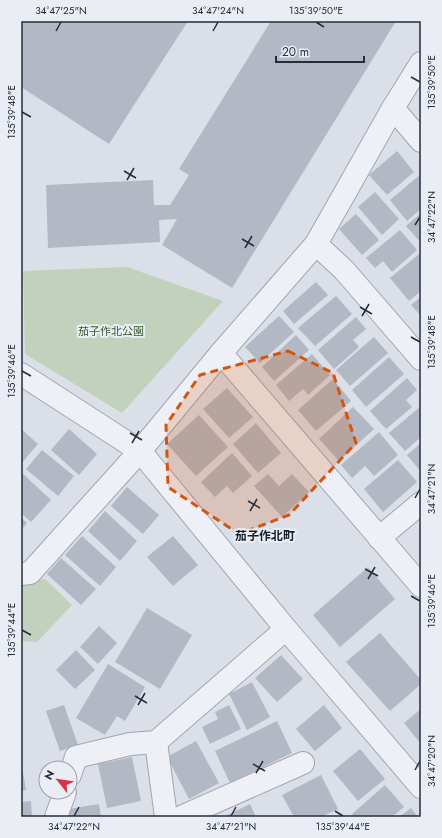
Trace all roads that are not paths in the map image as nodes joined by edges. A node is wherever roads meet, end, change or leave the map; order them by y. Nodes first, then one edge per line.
1 (421, 62) edge
2 (393, 108) junction
3 (421, 141) edge
4 (316, 244) junction
5 (222, 353) junction
6 (421, 359) edge
7 (21, 374) edge
8 (140, 451) junction
9 (421, 503) edge
10 (380, 538) junction
11 (21, 574) edge
12 (421, 586) edge
13 (286, 628) junction
14 (156, 742) junction
15 (75, 760) edge
16 (303, 763) dead end
17 (421, 787) edge
18 (62, 800) edge
19 (56, 817) edge
20 (166, 817) edge
21 (182, 817) edge

1 - 2 street
2 - 3 street
2 - 4 street
4 - 5 street
4 - 6 street
5 - 8 street
5 - 10 street
7 - 8 street
8 - 11 street
8 - 13 street
9 - 10 street
10 - 12 street
13 - 14 street
13 - 17 street
14 - 15 street
14 - 20 street
16 - 21 street
18 - 19 street

